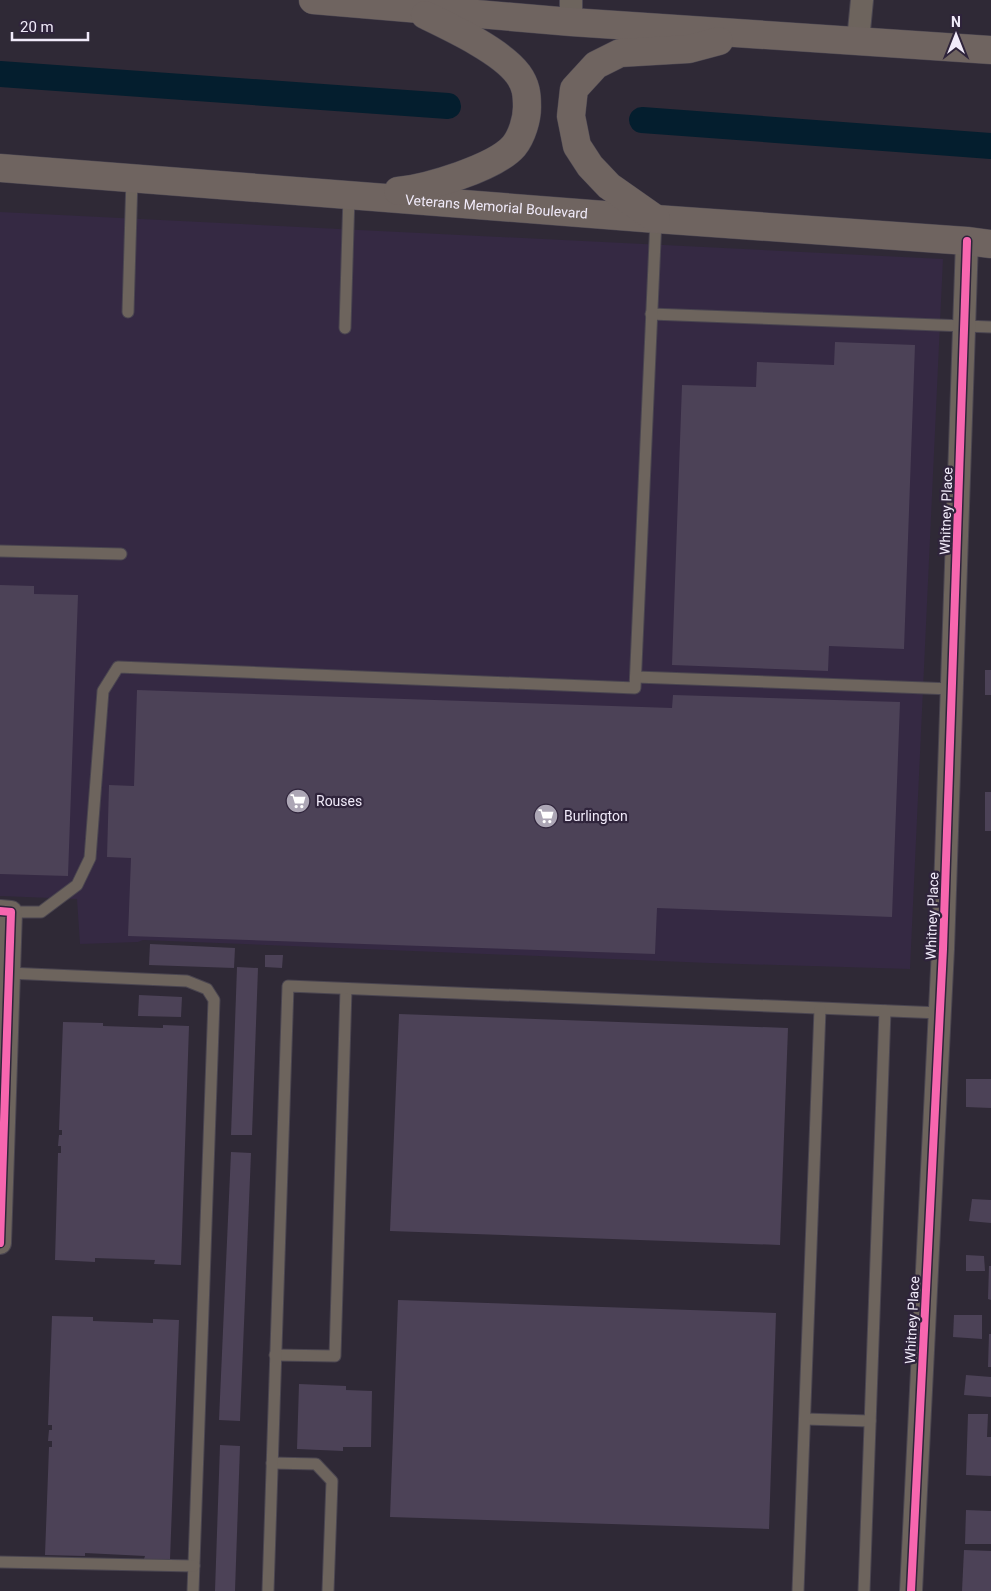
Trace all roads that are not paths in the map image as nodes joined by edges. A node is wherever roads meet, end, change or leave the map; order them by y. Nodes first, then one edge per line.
1 (313, 0) edge
2 (862, 0) edge
3 (413, 9) junction
4 (571, 11) edge
5 (742, 34) junction
6 (858, 41) junction
7 (991, 50) edge
8 (0, 168) edge
9 (132, 178) junction
10 (349, 195) junction
11 (656, 219) junction
12 (979, 242) edge
13 (128, 312) dead end
14 (651, 314) junction
15 (965, 325) junction
16 (991, 327) edge
17 (345, 328) dead end
18 (0, 552) edge
19 (121, 554) dead end
20 (636, 676) junction
21 (952, 689) junction
22 (6, 912) edge
23 (8, 973) junction
24 (346, 989) junction
25 (820, 1009) junction
26 (885, 1011) junction
27 (940, 1013) junction
28 (3, 1039) edge
29 (0, 1243) edge
30 (275, 1355) junction
31 (805, 1419) junction
32 (870, 1421) junction
33 (272, 1463) junction
34 (0, 1562) edge
35 (194, 1566) junction
36 (193, 1591) edge
37 (268, 1591) edge
38 (328, 1591) edge
39 (798, 1591) edge
40 (864, 1591) edge
41 (911, 1591) edge

1 - 3 main road
2 - 6 street
3 - 4 main road
3 - 10 main road
4 - 5 main road
5 - 6 main road
5 - 11 main road
6 - 7 main road
8 - 9 main road, Veterans Memorial Boulevard
9 - 10 main road, Veterans Memorial Boulevard
9 - 13 lane
10 - 11 main road, Veterans Memorial Boulevard
10 - 17 lane
11 - 12 main road, Veterans Memorial Boulevard
11 - 14 lane
12 - 15 street, Whitney Place
14 - 15 lane
14 - 20 lane
15 - 16 lane
15 - 21 street, Whitney Place
18 - 19 lane
20 - 21 lane
20 - 22 lane
21 - 27 street, Whitney Place
22 - 23 street
23 - 28 street
23 - 35 lane
24 - 25 lane
24 - 30 lane
24 - 30 lane
25 - 26 lane
25 - 31 lane
26 - 27 lane
26 - 32 lane
27 - 41 street, Whitney Place
28 - 29 street
30 - 33 lane
31 - 32 lane
31 - 39 lane
32 - 40 lane
33 - 37 lane
33 - 38 lane
34 - 35 lane
35 - 36 lane

